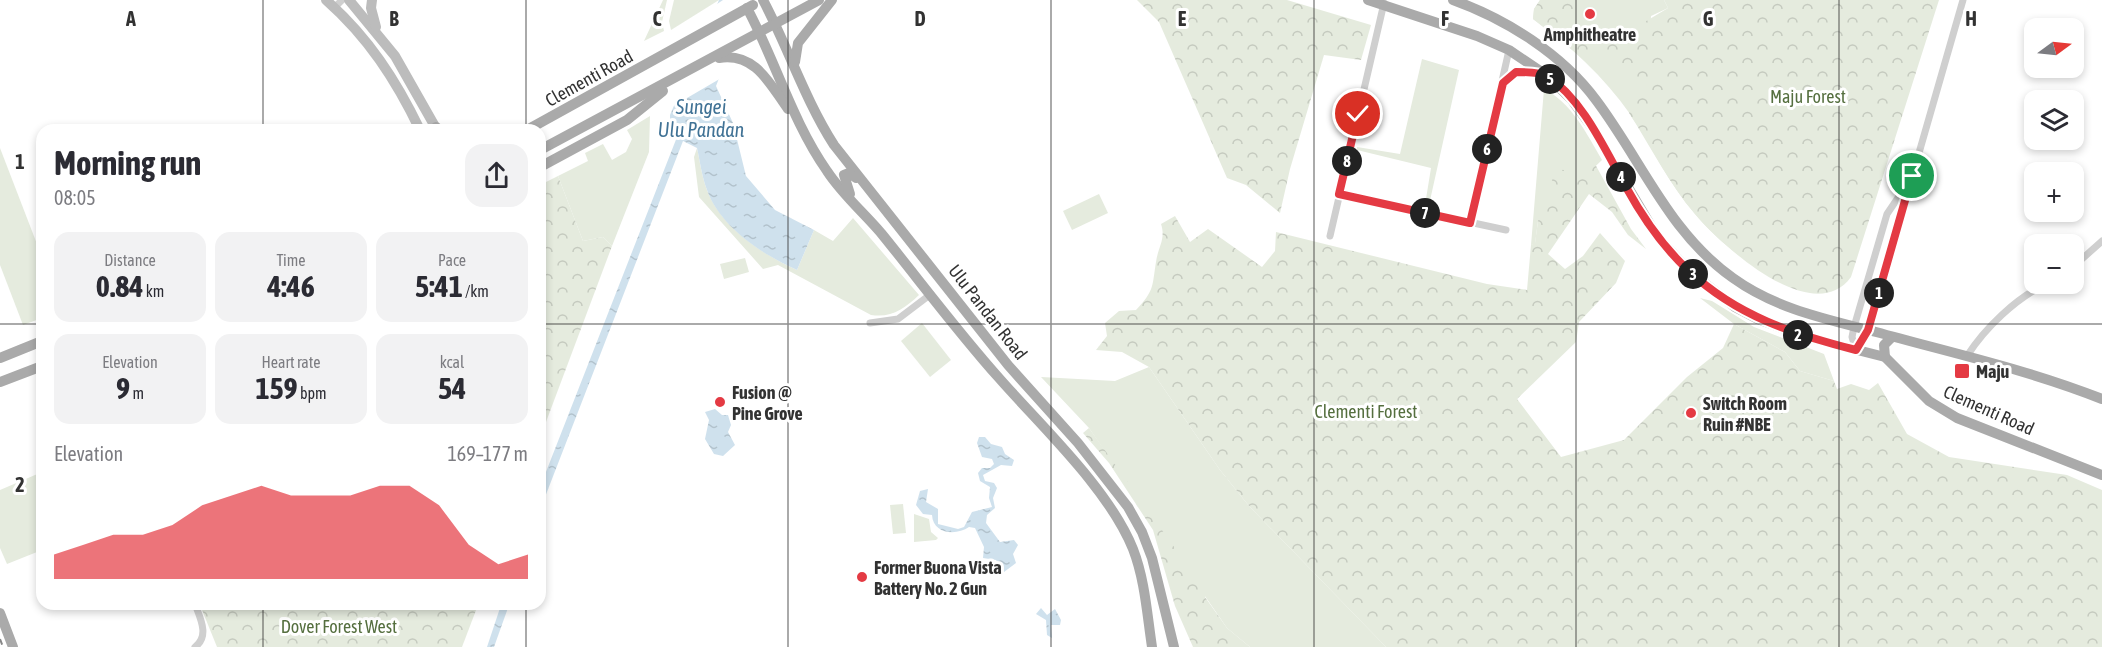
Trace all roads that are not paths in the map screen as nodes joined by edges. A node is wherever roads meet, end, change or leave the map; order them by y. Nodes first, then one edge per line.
1 (372, 0) edge
2 (762, 0) edge
3 (819, 0) edge
4 (832, 0) edge
5 (1368, 0) edge
6 (1453, 0) edge
7 (1963, 0) edge
8 (354, 2) edge
9 (1384, 2) edge
10 (336, 5) edge
11 (747, 8) junction
12 (776, 24) junction
13 (760, 33) junction
14 (380, 36) junction
15 (1509, 50) junction
16 (713, 59) junction
17 (795, 66) junction
18 (1546, 75) junction
19 (674, 80) junction
20 (1503, 83) junction
21 (797, 120) junction
22 (417, 124) edge
23 (435, 124) edge
24 (538, 124) edge
25 (546, 147) edge
26 (546, 164) edge
27 (1912, 176) junction
28 (862, 183) junction
29 (1339, 194) junction
30 (858, 208) junction
31 (1470, 223) junction
32 (1506, 230) dead end
33 (1330, 236) dead end
34 (2102, 241) edge
35 (2084, 257) edge
36 (931, 294) junction
37 (2027, 294) edge
38 (870, 323) dead end
39 (1854, 327) junction
40 (1868, 330) junction
41 (1893, 337) junction
42 (36, 343) edge
43 (1856, 350) junction
44 (1967, 356) junction
45 (1885, 357) junction
46 (0, 358) edge
47 (36, 368) edge
48 (0, 382) edge
49 (2102, 399) edge
50 (2102, 475) edge
51 (197, 610) edge
52 (0, 613) edge
53 (13, 647) edge
54 (195, 647) edge
55 (1152, 647) edge
56 (1173, 647) edge

1 - 14 main road
2 - 11 main road, Clementi Road
2 - 12 main road, Ulu Pandan Road
3 - 12 main road
4 - 17 main road
5 - 9 main road
6 - 39 main road
7 - 27 street
8 - 10 street
8 - 14 main road
9 - 15 main road
9 - 29 street
10 - 22 main road
11 - 13 main road, Ulu Pandan Road
11 - 24 main road, Clementi Road
12 - 13 main road
12 - 17 main road, Ulu Pandan Road
13 - 16 main road
13 - 21 main road, Ulu Pandan Road
14 - 23 main road
15 - 18 main road
15 - 20 street
16 - 19 main road
16 - 21 main road
17 - 28 main road, Ulu Pandan Road
18 - 20 street
18 - 43 main road
19 - 25 main road
19 - 26 main road
20 - 31 street
21 - 30 main road, Ulu Pandan Road
27 - 39 street
27 - 40 street
28 - 30 main road
28 - 56 main road, Ulu Pandan Road
29 - 31 street
29 - 33 street
30 - 36 main road, Ulu Pandan Road
31 - 32 street
34 - 35 street
36 - 38 street
36 - 55 main road, Ulu Pandan Road
37 - 44 street
39 - 40 main road
39 - 43 street
40 - 41 main road
40 - 43 street
41 - 44 main road
41 - 45 main road
42 - 46 main road
43 - 45 main road
44 - 49 main road
45 - 50 main road, Clementi Road
47 - 48 main road
51 - 54 street
52 - 53 main road

